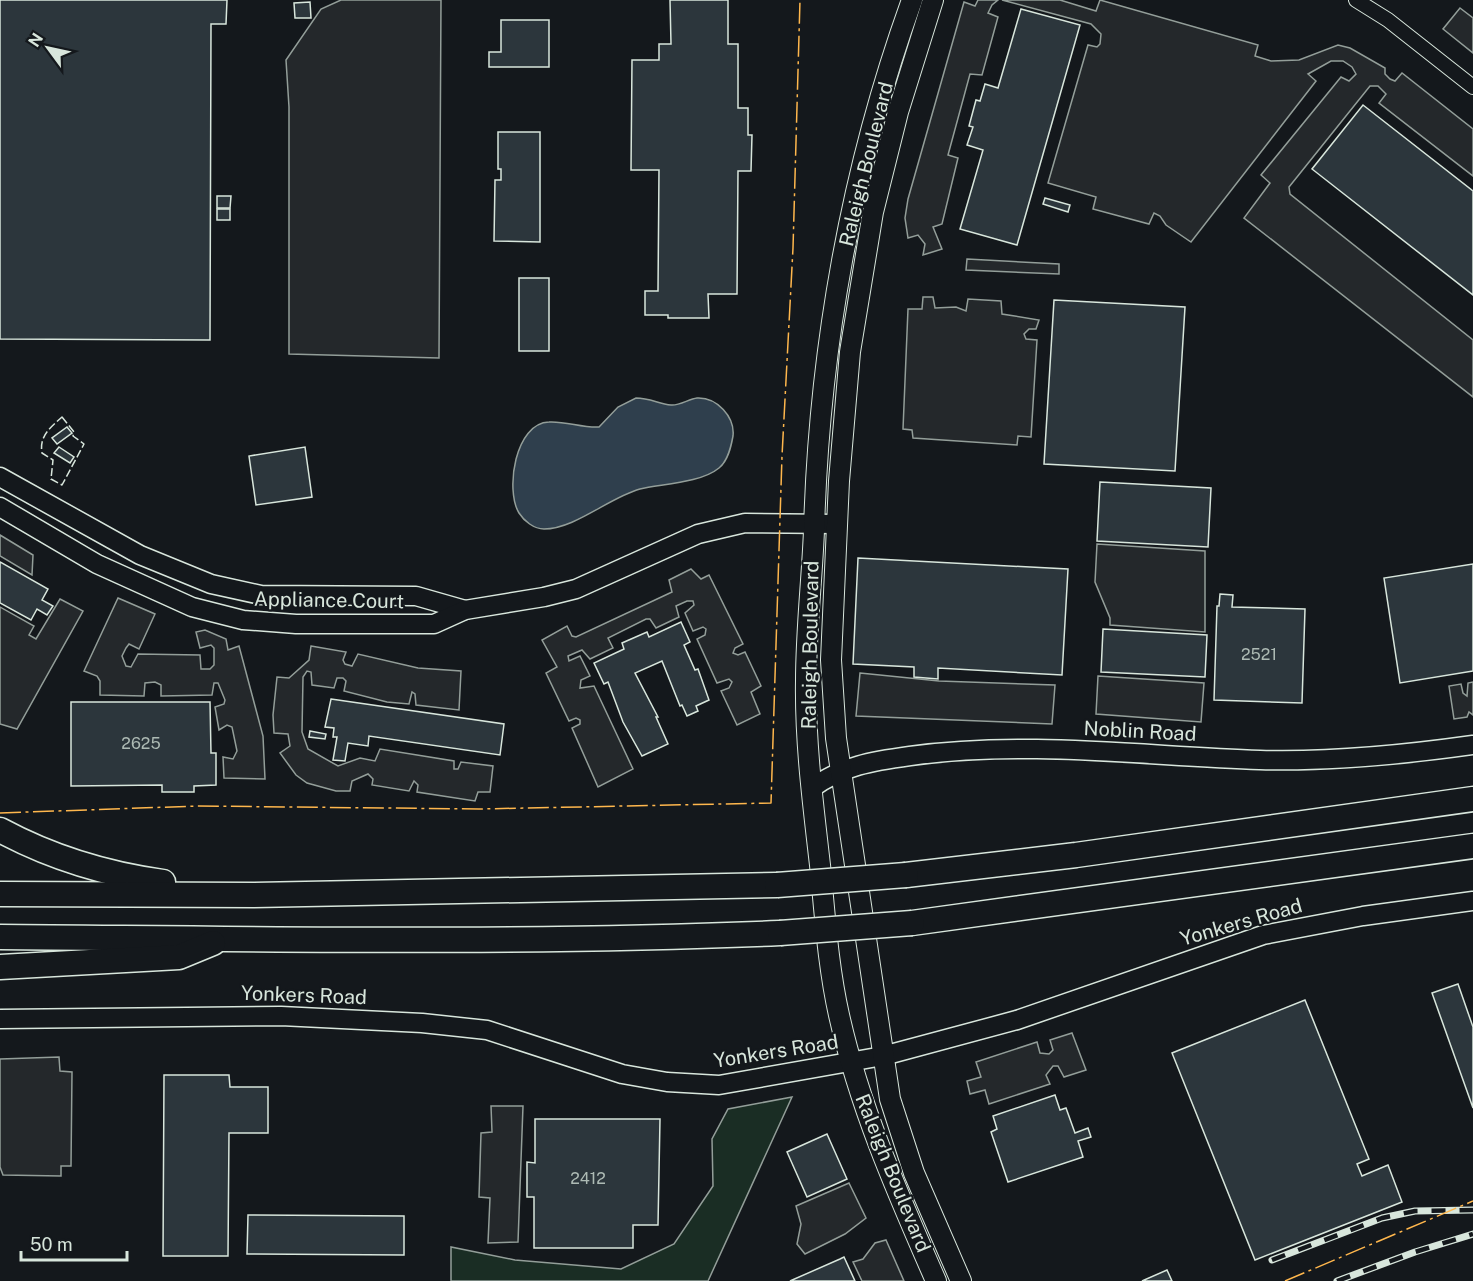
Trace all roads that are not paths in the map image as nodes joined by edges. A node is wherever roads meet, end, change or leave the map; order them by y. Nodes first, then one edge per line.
1 (912, 0) edge
2 (933, 0) edge
3 (1356, 0) edge
4 (1473, 87) edge
5 (0, 477) edge
6 (0, 507) edge
7 (814, 522) junction
8 (837, 524) junction
9 (465, 610) junction
10 (1473, 746) edge
11 (841, 770) junction
12 (812, 788) junction
13 (1473, 800) edge
14 (0, 830) edge
15 (1473, 846) edge
16 (0, 894) edge
17 (254, 895) junction
18 (1473, 900) edge
19 (0, 937) edge
20 (224, 939) junction
21 (0, 967) edge
22 (0, 1018) edge
23 (883, 1056) junction
24 (852, 1061) junction
25 (936, 1281) edge
26 (961, 1281) edge

1 - 7 main road, Raleigh Boulevard
2 - 8 main road, Raleigh Boulevard
3 - 4 street
5 - 9 street, Appliance Court
6 - 9 street, Appliance Court
7 - 8 street, Appliance Court
7 - 9 street, Appliance Court
7 - 12 main road, Raleigh Boulevard
8 - 11 main road, Raleigh Boulevard
10 - 11 street, Noblin Road
11 - 12 street, Noblin Road
11 - 23 main road, Raleigh Boulevard
12 - 24 main road, Raleigh Boulevard
13 - 17 highway, bridge
14 - 17 highway
15 - 20 highway, bridge
16 - 17 highway
18 - 23 street, Yonkers Road
19 - 20 highway
20 - 21 highway
22 - 24 street, Yonkers Road
23 - 24 street, Yonkers Road
23 - 26 main road, Raleigh Boulevard
24 - 25 main road, Raleigh Boulevard

